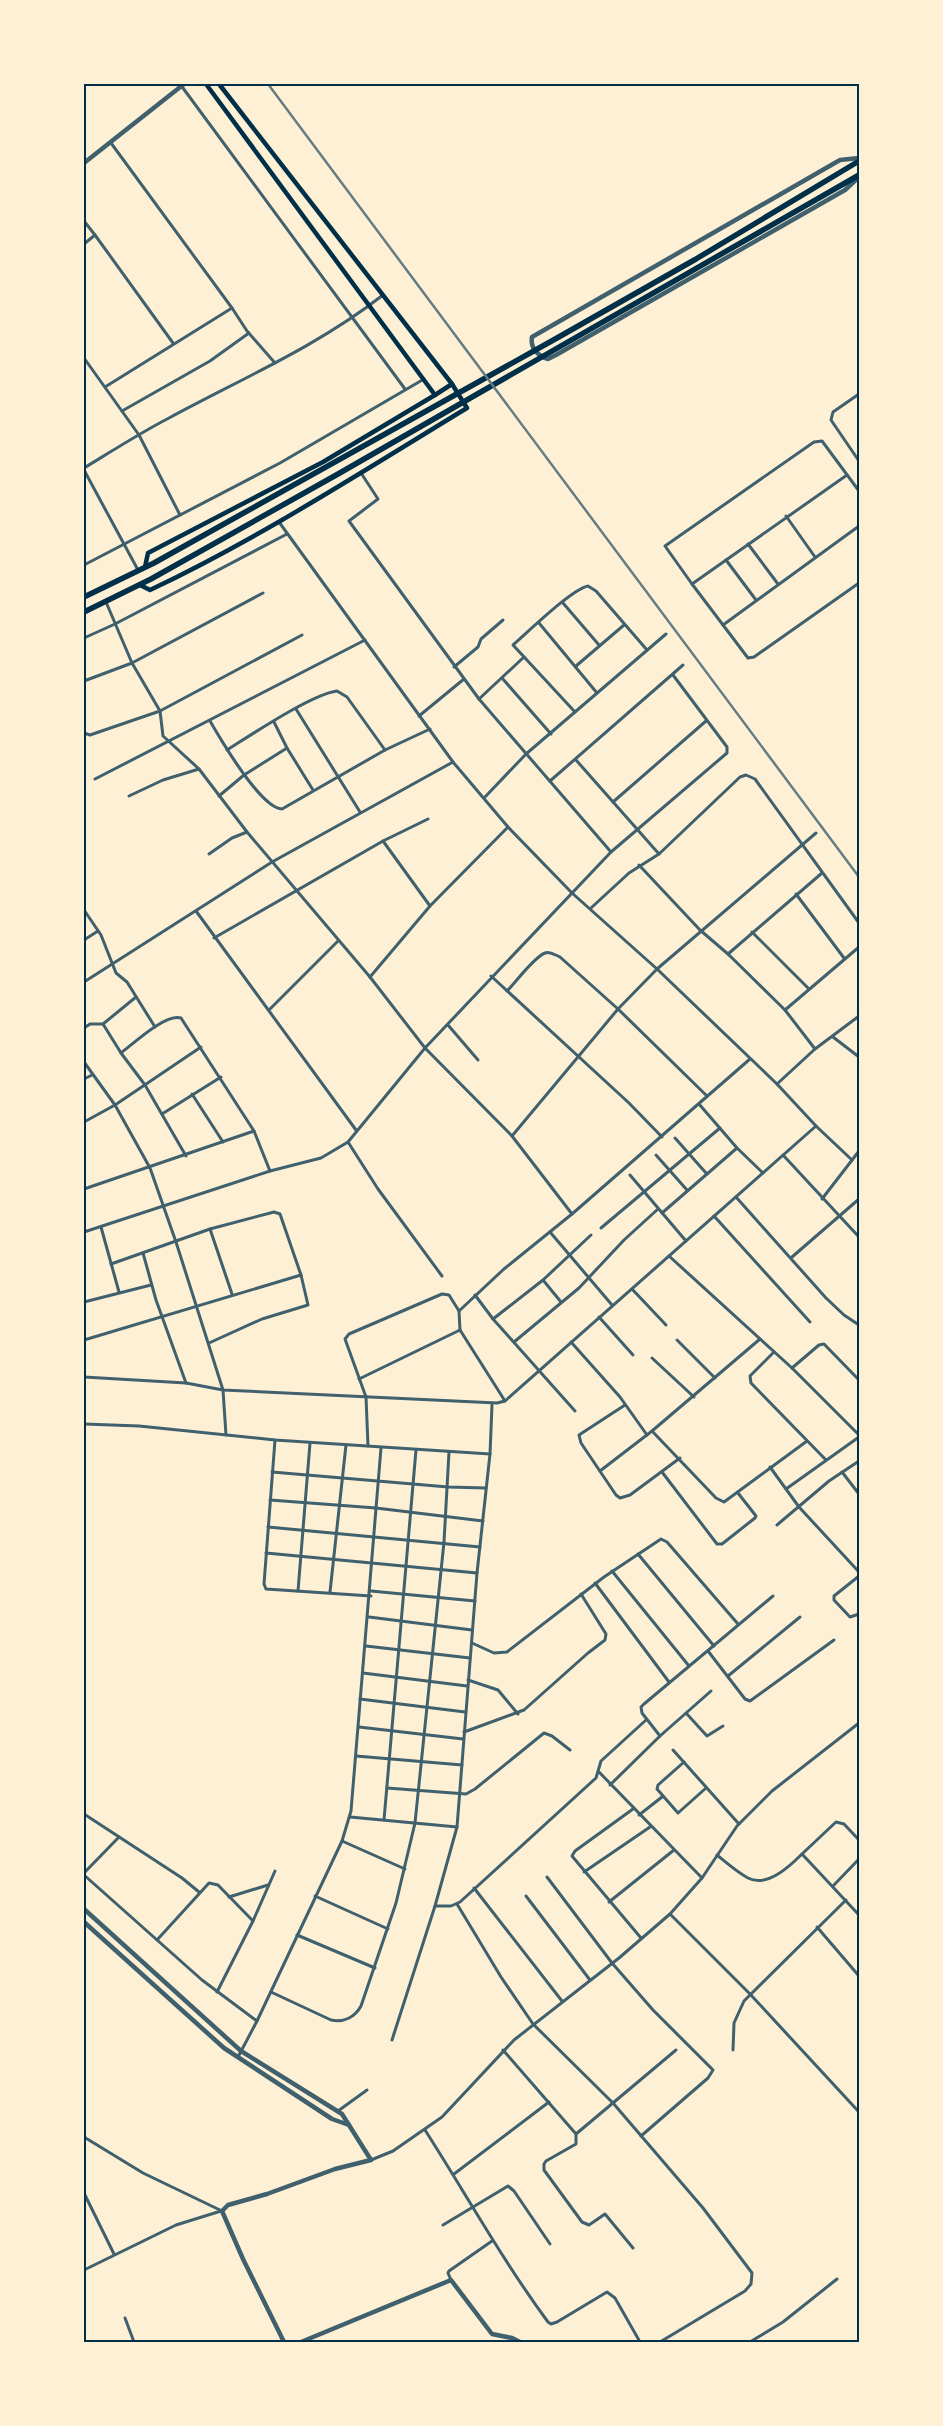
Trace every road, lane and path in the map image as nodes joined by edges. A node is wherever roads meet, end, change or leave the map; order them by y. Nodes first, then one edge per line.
1 (182, 84) edge
2 (206, 84) edge
3 (219, 84) edge
4 (111, 143) junction
5 (859, 160) edge
6 (84, 163) edge
7 (859, 176) edge
8 (84, 221) edge
9 (95, 235) junction
10 (84, 244) edge
11 (383, 295) junction
12 (370, 305) junction
13 (232, 308) junction
14 (354, 317) junction
15 (249, 333) junction
16 (173, 343) junction
17 (84, 358) edge
18 (275, 363) junction
19 (424, 379) junction
20 (452, 384) junction
21 (105, 387) junction
22 (406, 389) junction
23 (435, 395) junction
24 (859, 396) edge
25 (122, 411) junction
26 (139, 435) junction
27 (859, 461) edge
28 (84, 469) edge
29 (360, 473) junction
30 (847, 475) junction
31 (859, 491) edge
32 (180, 515) junction
33 (786, 516) junction
34 (278, 521) junction
35 (859, 526) edge
36 (288, 534) junction
37 (125, 543) junction
38 (748, 544) junction
39 (815, 557) junction
40 (726, 560) junction
41 (84, 565) edge
42 (144, 567) junction
43 (138, 570) junction
44 (859, 583) edge
45 (140, 584) junction
46 (692, 584) junction
47 (778, 584) junction
48 (263, 593) dead end
49 (84, 597) edge
50 (756, 600) junction
51 (106, 602) junction
52 (563, 602) junction
53 (84, 612) edge
54 (503, 620) dead end
55 (539, 623) junction
56 (116, 624) junction
57 (624, 625) junction
58 (722, 625) junction
59 (666, 634) dead end
60 (302, 635) dead end
61 (84, 638) edge
62 (365, 640) junction
63 (599, 645) junction
64 (647, 650) junction
65 (524, 657) junction
66 (132, 663) junction
67 (683, 665) dead end
68 (576, 666) junction
69 (454, 667) junction
70 (673, 675) junction
71 (502, 678) junction
72 (464, 679) junction
73 (84, 681) edge
74 (597, 693) junction
75 (479, 699) junction
76 (296, 710) junction
77 (160, 711) junction
78 (575, 712) junction
79 (419, 716) junction
80 (210, 721) junction
81 (706, 721) junction
82 (274, 722) junction
83 (430, 730) junction
84 (84, 733) edge
85 (551, 734) junction
86 (167, 740) junction
87 (287, 748) junction
88 (227, 750) junction
89 (385, 750) junction
90 (526, 754) junction
91 (576, 760) junction
92 (453, 762) junction
93 (199, 769) junction
94 (244, 775) junction
95 (336, 776) junction
96 (94, 779) dead end
97 (550, 781) junction
98 (313, 790) junction
99 (128, 796) dead end
100 (218, 796) junction
101 (484, 797) junction
102 (613, 802) junction
103 (360, 812) junction
104 (428, 818) dead end
105 (508, 827) junction
106 (635, 830) junction
107 (247, 832) junction
108 (816, 833) dead end
109 (382, 841) junction
110 (802, 845) junction
111 (611, 852) junction
112 (209, 854) dead end
113 (659, 854) junction
114 (272, 862) junction
115 (639, 866) junction
116 (822, 873) junction
117 (296, 890) junction
118 (572, 893) junction
119 (796, 894) junction
120 (430, 906) junction
121 (591, 908) junction
122 (84, 911) edge
123 (196, 911) junction
124 (859, 923) edge
125 (700, 930) junction
126 (98, 931) junction
127 (752, 932) junction
128 (214, 938) junction
129 (84, 940) edge
130 (338, 941) junction
131 (859, 947) edge
132 (728, 954) junction
133 (844, 958) junction
134 (112, 964) junction
135 (657, 969) junction
136 (491, 976) junction
137 (370, 978) junction
138 (84, 982) edge
139 (810, 989) junction
140 (507, 991) junction
141 (136, 997) junction
142 (618, 1009) junction
143 (269, 1010) junction
144 (785, 1010) junction
145 (859, 1016) edge
146 (103, 1024) junction
147 (448, 1025) junction
148 (154, 1027) junction
149 (84, 1028) edge
150 (833, 1037) junction
151 (201, 1047) junction
152 (425, 1048) junction
153 (815, 1049) junction
154 (121, 1053) junction
155 (579, 1056) junction
156 (859, 1057) edge
157 (750, 1059) junction
158 (478, 1060) dead end
159 (84, 1062) edge
160 (92, 1075) junction
161 (220, 1077) junction
162 (84, 1079) edge
163 (777, 1084) junction
164 (145, 1085) junction
165 (192, 1094) junction
166 (708, 1096) junction
167 (699, 1104) junction
168 (115, 1105) junction
169 (162, 1114) junction
170 (84, 1122) edge
171 (816, 1126) junction
172 (720, 1128) junction
173 (356, 1130) junction
174 (254, 1131) junction
175 (512, 1136) junction
176 (662, 1137) junction
177 (675, 1138) dead end
178 (223, 1142) junction
179 (348, 1142) junction
180 (737, 1148) junction
181 (859, 1151) edge
182 (656, 1155) dead end
183 (690, 1155) junction
184 (783, 1155) junction
185 (186, 1156) junction
186 (852, 1160) junction
187 (150, 1168) junction
188 (270, 1171) junction
189 (670, 1172) junction
190 (706, 1173) junction
191 (763, 1173) junction
192 (630, 1175) dead end
193 (84, 1188) edge
194 (687, 1190) junction
195 (644, 1192) junction
196 (736, 1197) junction
197 (822, 1199) junction
198 (859, 1199) edge
199 (163, 1205) junction
200 (658, 1209) junction
201 (662, 1213) junction
202 (572, 1214) junction
203 (714, 1216) junction
204 (839, 1216) junction
205 (101, 1227) junction
206 (601, 1228) dead end
207 (210, 1229) junction
208 (84, 1232) edge
209 (550, 1232) junction
210 (591, 1234) dead end
211 (859, 1237) edge
212 (686, 1241) junction
213 (176, 1242) junction
214 (143, 1254) junction
215 (569, 1256) junction
216 (669, 1256) junction
217 (792, 1257) junction
218 (110, 1264) junction
219 (301, 1275) junction
220 (442, 1276) dead end
221 (589, 1278) junction
222 (543, 1280) junction
223 (151, 1285) junction
224 (632, 1288) junction
225 (119, 1292) junction
226 (232, 1294) junction
227 (475, 1295) junction
228 (84, 1302) edge
229 (561, 1302) junction
230 (612, 1306) junction
231 (197, 1307) junction
232 (459, 1311) junction
233 (162, 1316) junction
234 (599, 1317) junction
235 (493, 1319) junction
236 (810, 1322) dead end
237 (666, 1325) dead end
238 (859, 1325) edge
239 (460, 1330) junction
240 (760, 1339) junction
241 (84, 1340) edge
242 (678, 1340) dead end
243 (514, 1342) junction
244 (571, 1342) junction
245 (209, 1343) junction
246 (774, 1352) junction
247 (633, 1355) dead end
248 (652, 1358) dead end
249 (792, 1368) junction
250 (539, 1370) junction
251 (84, 1377) edge
252 (716, 1378) junction
253 (359, 1379) junction
254 (859, 1380) edge
255 (186, 1384) junction
256 (223, 1390) junction
257 (366, 1397) junction
258 (694, 1397) junction
259 (504, 1400) junction
260 (492, 1405) junction
261 (625, 1405) junction
262 (575, 1410) dead end
263 (84, 1424) edge
264 (652, 1431) junction
265 (226, 1435) junction
266 (647, 1435) junction
267 (859, 1436) edge
268 (275, 1440) junction
269 (807, 1441) junction
270 (310, 1443) junction
271 (346, 1445) junction
272 (368, 1446) junction
273 (381, 1448) junction
274 (416, 1450) junction
275 (450, 1452) junction
276 (490, 1454) junction
277 (680, 1458) junction
278 (826, 1460) junction
279 (859, 1461) edge
280 (770, 1467) junction
281 (600, 1471) junction
282 (272, 1472) junction
283 (662, 1472) junction
284 (842, 1472) junction
285 (307, 1475) junction
286 (342, 1478) junction
287 (378, 1480) junction
288 (412, 1484) junction
289 (448, 1487) junction
290 (486, 1488) junction
291 (786, 1489) junction
292 (738, 1493) junction
293 (859, 1494) edge
294 (270, 1500) junction
295 (305, 1503) junction
296 (339, 1506) junction
297 (799, 1507) junction
298 (376, 1508) junction
299 (411, 1512) junction
300 (446, 1516) junction
301 (483, 1521) junction
302 (777, 1525) dead end
303 (268, 1527) junction
304 (302, 1530) junction
305 (336, 1533) junction
306 (374, 1537) junction
307 (408, 1539) junction
308 (444, 1542) junction
309 (480, 1547) junction
310 (266, 1554) junction
311 (638, 1554) junction
312 (300, 1557) junction
313 (333, 1560) junction
314 (373, 1563) junction
315 (406, 1566) junction
316 (441, 1570) junction
317 (612, 1571) junction
318 (859, 1572) edge
319 (477, 1573) junction
320 (859, 1576) edge
321 (595, 1583) junction
322 (298, 1591) junction
323 (330, 1592) junction
324 (371, 1594) junction
325 (403, 1594) junction
326 (581, 1594) junction
327 (773, 1596) dead end
328 (437, 1598) junction
329 (475, 1601) junction
330 (859, 1614) edge
331 (369, 1617) junction
332 (800, 1617) dead end
333 (401, 1621) junction
334 (738, 1624) junction
335 (435, 1625) junction
336 (472, 1630) junction
337 (834, 1640) dead end
338 (472, 1644) junction
339 (366, 1646) junction
340 (714, 1646) junction
341 (398, 1650) junction
342 (708, 1651) junction
343 (433, 1655) junction
344 (470, 1658) junction
345 (689, 1666) junction
346 (363, 1674) junction
347 (396, 1676) junction
348 (728, 1676) junction
349 (468, 1680) junction
350 (430, 1682) junction
351 (669, 1682) junction
352 (467, 1686) junction
353 (711, 1691) dead end
354 (360, 1699) junction
355 (394, 1704) junction
356 (427, 1708) junction
357 (465, 1712) junction
358 (686, 1713) junction
359 (518, 1714) junction
360 (646, 1720) junction
361 (859, 1723) edge
362 (723, 1726) dead end
363 (359, 1727) junction
364 (391, 1732) junction
365 (464, 1732) junction
366 (424, 1734) junction
367 (660, 1736) junction
368 (463, 1739) junction
369 (570, 1750) dead end
370 (673, 1750) dead end
371 (356, 1756) junction
372 (389, 1760) junction
373 (422, 1762) junction
374 (684, 1762) junction
375 (462, 1765) junction
376 (599, 1772) junction
377 (610, 1785) junction
378 (387, 1788) junction
379 (706, 1788) junction
380 (420, 1790) junction
381 (461, 1795) junction
382 (662, 1797) junction
383 (633, 1809) junction
384 (84, 1814) edge
385 (639, 1815) junction
386 (350, 1817) junction
387 (384, 1820) junction
388 (415, 1823) junction
389 (739, 1824) junction
390 (650, 1826) junction
391 (457, 1827) junction
392 (119, 1837) junction
393 (859, 1840) edge
394 (342, 1841) junction
395 (674, 1850) junction
396 (802, 1854) junction
397 (716, 1855) junction
398 (859, 1859) edge
399 (406, 1869) junction
400 (275, 1871) dead end
401 (584, 1872) junction
402 (84, 1874) edge
403 (547, 1877) dead end
404 (702, 1878) junction
405 (269, 1884) junction
406 (833, 1886) junction
407 (474, 1888) junction
408 (199, 1892) junction
409 (315, 1896) junction
410 (526, 1896) dead end
411 (229, 1897) junction
412 (846, 1900) junction
413 (609, 1902) junction
414 (457, 1904) junction
415 (435, 1906) junction
416 (84, 1909) edge
417 (670, 1914) junction
418 (859, 1915) edge
419 (253, 1921) junction
420 (84, 1922) edge
421 (817, 1928) junction
422 (388, 1929) junction
423 (297, 1935) junction
424 (641, 1938) junction
425 (157, 1940) junction
426 (612, 1963) junction
427 (375, 1968) junction
428 (859, 1976) edge
429 (590, 1980) junction
430 (217, 1992) junction
431 (271, 1992) junction
432 (750, 1994) junction
433 (562, 2000) junction
434 (257, 2021) junction
435 (533, 2024) junction
436 (392, 2040) dead end
437 (503, 2050) junction
438 (676, 2050) dead end
439 (733, 2050) dead end
440 (241, 2051) junction
441 (237, 2057) junction
442 (367, 2090) dead end
443 (549, 2102) junction
444 (613, 2103) junction
445 (338, 2111) junction
446 (859, 2112) edge
447 (348, 2125) junction
448 (425, 2130) junction
449 (576, 2134) junction
450 (641, 2136) junction
451 (84, 2137) edge
452 (370, 2160) junction
453 (454, 2174) junction
454 (84, 2193) edge
455 (474, 2207) junction
456 (222, 2211) junction
457 (443, 2225) dead end
458 (492, 2241) junction
459 (550, 2244) dead end
460 (633, 2248) dead end
461 (114, 2254) junction
462 (84, 2270) edge
463 (837, 2279) dead end
464 (451, 2280) junction
465 (125, 2318) dead end
466 (134, 2342) edge
467 (284, 2342) edge
468 (301, 2342) edge
469 (520, 2342) edge
470 (640, 2342) edge
471 (660, 2342) edge
472 (750, 2342) edge

1 - 4 street
1 - 14 street
2 - 12 main road
3 - 11 main road
4 - 6 street
4 - 13 street
5 - 7 street
5 - 42 highway
7 - 45 highway
8 - 9 street
9 - 10 street
9 - 16 street
11 - 12 street
11 - 20 main road
12 - 14 street
12 - 19 main road
13 - 15 street
13 - 16 street
14 - 18 street
14 - 22 street
15 - 18 street
15 - 25 street
16 - 21 street
17 - 21 street
18 - 26 street
19 - 22 street
19 - 23 main road
20 - 23 main road
20 - 29 main road
21 - 25 street
22 - 32 street
23 - 42 main road
24 - 27 street
25 - 26 street
26 - 28 street
26 - 32 street
28 - 37 street
29 - 34 main road
29 - 69 street
30 - 31 street
30 - 33 street
30 - 46 street
32 - 37 street
33 - 38 street
33 - 39 street
34 - 36 street
34 - 45 main road
35 - 39 street
36 - 56 street
36 - 62 street
37 - 41 street
37 - 43 street
38 - 40 street
38 - 47 street
39 - 47 street
40 - 46 street
40 - 50 street
42 - 43 highway
43 - 49 highway
44 - 58 street
45 - 51 highway
46 - 58 street
47 - 50 street
48 - 66 street
50 - 58 street
51 - 53 highway
51 - 56 street
52 - 55 street
52 - 57 street
52 - 63 street
54 - 69 street
55 - 65 street
55 - 68 street
56 - 61 street
56 - 66 street
57 - 63 street
57 - 64 street
59 - 64 street
60 - 77 street
62 - 79 street
62 - 80 street
63 - 68 street
64 - 74 street
65 - 71 street
65 - 78 street
66 - 73 street
66 - 77 street
67 - 70 street
68 - 74 street
69 - 72 street
70 - 81 street
70 - 91 street
71 - 75 street
71 - 85 street
72 - 75 street
72 - 79 street
74 - 78 street
75 - 90 street
76 - 82 street
76 - 89 street
76 - 95 street
77 - 84 street
77 - 86 street
78 - 85 street
79 - 83 street
80 - 86 street
80 - 88 street
81 - 102 street
81 - 106 street
82 - 87 street
82 - 88 street
83 - 89 street
83 - 92 street
85 - 90 street
86 - 93 street
86 - 96 street
87 - 94 street
87 - 98 street
88 - 94 street
89 - 95 street
90 - 97 street
90 - 101 street
91 - 97 street
91 - 102 street
92 - 101 street
92 - 103 street
93 - 99 street
93 - 100 street
94 - 98 street
94 - 100 street
95 - 98 street
95 - 103 street
97 - 111 street
100 - 107 street
101 - 105 street
102 - 106 street
103 - 114 street
104 - 109 street
105 - 118 street
105 - 120 street
106 - 111 street
106 - 113 street
107 - 112 street
107 - 114 street
108 - 110 street
109 - 117 street
109 - 120 street
110 - 113 street
110 - 116 street
110 - 125 street
111 - 118 street
113 - 115 street
114 - 117 street
114 - 123 street
115 - 121 street
115 - 125 street
116 - 119 street
116 - 124 street
117 - 128 street
117 - 130 street
118 - 121 street
118 - 136 street
119 - 127 street
119 - 133 street
120 - 137 street
121 - 135 street
122 - 126 street
123 - 128 street
123 - 134 street
125 - 132 street
125 - 135 street
126 - 129 street
126 - 134 street
127 - 132 street
127 - 139 street
128 - 143 street
130 - 137 street
130 - 143 street
131 - 133 street
132 - 144 street
133 - 139 street
134 - 138 street
134 - 141 street
135 - 142 street
135 - 157 street
136 - 140 street
136 - 147 street
137 - 152 street
139 - 144 street
140 - 142 street
140 - 155 street
141 - 146 street
141 - 148 street
142 - 155 street
142 - 166 street
143 - 173 street
144 - 153 street
145 - 150 street
146 - 149 street
146 - 154 street
147 - 152 street
147 - 158 street
148 - 151 street
148 - 154 street
150 - 153 street
150 - 156 street
151 - 161 street
151 - 164 street
152 - 173 street
152 - 175 street
153 - 163 street
154 - 164 street
155 - 175 street
155 - 176 street
157 - 163 street
157 - 166 street
159 - 160 street
160 - 162 street
160 - 168 street
161 - 165 street
161 - 174 street
163 - 171 street
164 - 168 street
164 - 169 street
165 - 169 street
165 - 178 street
166 - 167 street
167 - 172 street
167 - 176 street
168 - 170 street
168 - 187 street
169 - 185 street
171 - 184 street
171 - 186 street
172 - 180 street
172 - 183 street
173 - 179 street
174 - 178 street
174 - 188 street
175 - 202 street
176 - 202 street
177 - 183 street
178 - 185 street
179 - 188 street
179 - 220 street
180 - 190 street
180 - 191 street
181 - 186 street
182 - 189 street
183 - 189 street
183 - 190 street
184 - 191 street
184 - 197 street
185 - 187 street
186 - 197 street
187 - 193 street
187 - 199 street
188 - 199 street
189 - 194 street
189 - 195 street
190 - 194 street
191 - 196 street
192 - 195 street
194 - 201 street
195 - 200 street
195 - 206 street
196 - 203 street
196 - 217 street
197 - 204 street
198 - 204 street
199 - 205 street
199 - 213 street
200 - 201 street
200 - 221 street
201 - 212 street
202 - 209 street
203 - 212 street
203 - 236 street
204 - 211 street
204 - 217 street
205 - 208 street
205 - 218 street
207 - 213 street
207 - 219 street
207 - 226 street
209 - 215 street
209 - 227 street
210 - 215 street
212 - 216 street
213 - 214 street
213 - 231 street
214 - 218 street
214 - 223 street
215 - 221 street
215 - 222 street
216 - 224 street
216 - 240 street
217 - 238 street
218 - 225 street
219 - 226 street
219 - 245 street
221 - 229 street
221 - 230 street
222 - 229 street
222 - 235 street
223 - 225 street
223 - 233 street
224 - 230 street
224 - 237 street
225 - 228 street
226 - 231 street
227 - 232 street
227 - 235 street
229 - 243 street
230 - 234 street
231 - 233 street
231 - 245 street
232 - 239 street
232 - 253 street
233 - 241 street
233 - 255 street
234 - 244 street
234 - 247 street
235 - 243 street
239 - 253 street
239 - 259 street
240 - 246 street
240 - 252 street
242 - 252 street
243 - 250 street
244 - 250 street
244 - 261 street
245 - 256 street
246 - 249 street
246 - 269 street
248 - 258 street
249 - 254 street
249 - 267 street
250 - 259 street
250 - 262 street
251 - 255 street
252 - 258 street
253 - 257 street
255 - 256 street
256 - 257 street
256 - 265 street
257 - 260 street
257 - 272 street
258 - 264 street
259 - 260 street
260 - 276 street
261 - 266 street
261 - 281 street
263 - 265 street
264 - 266 street
264 - 277 street
265 - 268 street
266 - 281 street
267 - 278 street
268 - 270 street
268 - 282 street
269 - 278 street
269 - 280 street
270 - 271 street
270 - 285 street
271 - 272 street
271 - 286 street
272 - 273 street
273 - 274 street
273 - 287 street
274 - 275 street
274 - 288 street
275 - 276 street
275 - 289 street
276 - 290 street
277 - 283 street
277 - 292 street
278 - 291 street
279 - 284 street
280 - 291 street
280 - 292 street
281 - 283 street
282 - 285 street
282 - 294 street
283 - 292 street
284 - 293 street
284 - 297 street
285 - 286 street
285 - 295 street
286 - 287 street
286 - 296 street
287 - 288 street
287 - 298 street
288 - 289 street
288 - 299 street
289 - 290 street
289 - 300 street
290 - 301 street
291 - 297 street
294 - 295 street
294 - 303 street
295 - 296 street
295 - 304 street
296 - 298 street
296 - 305 street
297 - 302 street
297 - 318 street
298 - 299 street
298 - 306 street
299 - 300 street
299 - 307 street
300 - 301 street
300 - 308 street
301 - 309 street
303 - 304 street
303 - 310 street
304 - 305 street
304 - 312 street
305 - 306 street
305 - 313 street
306 - 307 street
306 - 314 street
307 - 308 street
307 - 315 street
308 - 309 street
308 - 316 street
309 - 319 street
310 - 312 street
310 - 322 street
311 - 317 street
311 - 334 street
311 - 340 street
312 - 313 street
312 - 322 street
313 - 314 street
313 - 323 street
314 - 315 street
314 - 324 street
315 - 316 street
315 - 325 street
316 - 319 street
316 - 328 street
317 - 321 street
317 - 345 street
319 - 329 street
320 - 330 street
321 - 326 street
321 - 351 street
322 - 323 street
323 - 324 street
324 - 325 street
324 - 331 street
325 - 328 street
325 - 333 street
326 - 338 street
326 - 359 street
327 - 334 street
328 - 329 street
328 - 335 street
329 - 336 street
331 - 333 street
331 - 339 street
332 - 348 street
333 - 335 street
333 - 341 street
334 - 340 street
335 - 336 street
335 - 343 street
336 - 338 street
337 - 348 street
338 - 344 street
339 - 341 street
339 - 346 street
340 - 342 street
341 - 343 street
341 - 347 street
342 - 345 street
342 - 348 street
343 - 344 street
343 - 350 street
344 - 349 street
345 - 351 street
346 - 347 street
346 - 354 street
347 - 350 street
347 - 355 street
349 - 352 street
349 - 359 street
350 - 352 street
350 - 356 street
351 - 360 street
352 - 357 street
353 - 358 street
354 - 355 street
354 - 363 street
355 - 356 street
355 - 364 street
356 - 357 street
356 - 366 street
357 - 365 street
358 - 362 street
358 - 367 street
359 - 365 street
360 - 367 street
360 - 376 street
361 - 389 street
363 - 364 street
363 - 371 street
364 - 366 street
364 - 372 street
365 - 368 street
366 - 368 street
366 - 373 street
367 - 377 street
368 - 375 street
369 - 381 street
370 - 374 street
371 - 372 street
371 - 386 street
372 - 373 street
372 - 378 street
373 - 375 street
373 - 380 street
374 - 379 street
374 - 382 street
375 - 381 street
376 - 377 street
376 - 407 street
377 - 383 street
378 - 380 street
378 - 387 street
379 - 382 street
379 - 389 street
380 - 381 street
380 - 388 street
381 - 391 street
382 - 385 street
383 - 385 street
383 - 401 street
384 - 392 street
385 - 390 street
386 - 387 street
386 - 394 street
387 - 388 street
388 - 391 street
388 - 399 street
389 - 397 street
390 - 395 street
390 - 401 street
391 - 415 street
392 - 402 street
392 - 408 street
393 - 396 street
394 - 399 street
394 - 409 street
395 - 404 street
395 - 413 street
396 - 397 street
396 - 406 street
397 - 404 street
398 - 406 street
399 - 422 street
400 - 405 street
401 - 413 street
402 - 425 street
403 - 426 street
404 - 417 street
405 - 411 street
405 - 419 street
406 - 412 street
407 - 414 street
407 - 433 street
408 - 411 street
408 - 425 street
409 - 422 street
409 - 423 street
410 - 429 street
411 - 419 street
412 - 418 street
412 - 421 street
413 - 424 street
414 - 415 street
414 - 435 street
415 - 436 street
416 - 440 street
417 - 424 street
417 - 432 street
419 - 430 street
420 - 441 street
421 - 428 street
421 - 432 street
422 - 427 street
423 - 427 street
423 - 431 street
424 - 426 street
425 - 430 street
426 - 429 street
426 - 450 street
427 - 431 street
429 - 433 street
430 - 434 street
431 - 434 street
432 - 439 street
432 - 446 street
433 - 435 street
434 - 440 street
435 - 437 street
435 - 444 street
437 - 443 street
437 - 448 street
438 - 444 street
440 - 441 street
440 - 445 street
441 - 447 street
442 - 445 street
443 - 449 street
443 - 453 street
444 - 449 street
444 - 450 street
445 - 447 street
447 - 452 street
448 - 452 street
448 - 453 street
449 - 460 street
450 - 471 street
451 - 456 street
452 - 456 street
453 - 455 street
454 - 461 street
455 - 457 street
455 - 458 street
455 - 459 street
456 - 461 street
456 - 467 street
458 - 464 street
458 - 470 street
461 - 462 street
463 - 472 street
464 - 468 street
464 - 469 street
465 - 466 street

